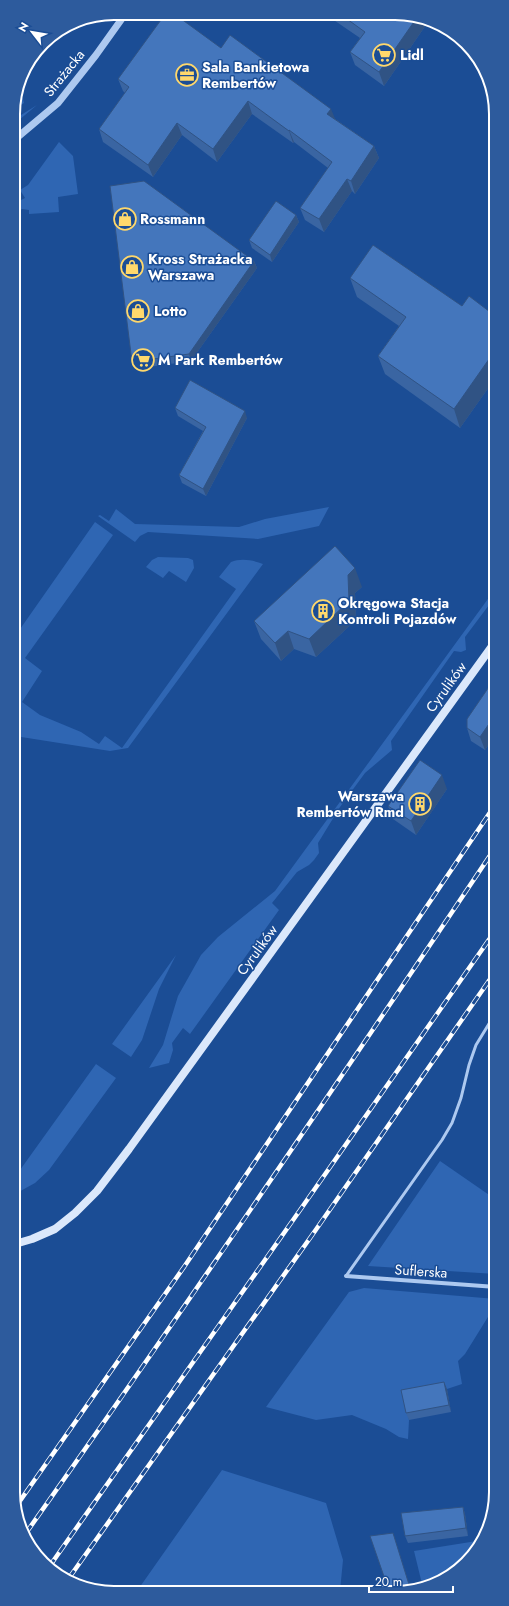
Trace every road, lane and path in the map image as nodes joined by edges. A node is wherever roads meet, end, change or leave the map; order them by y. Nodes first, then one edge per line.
1 (121, 20) edge
2 (20, 135) edge
3 (489, 650) edge
4 (489, 1024) edge
5 (20, 1243) edge
6 (346, 1276) joint
7 (489, 1286) edge

1 - 2 street, Strażacka
3 - 5 main road, Cyrulików
4 - 6 lane
6 - 7 street, Suflerska

